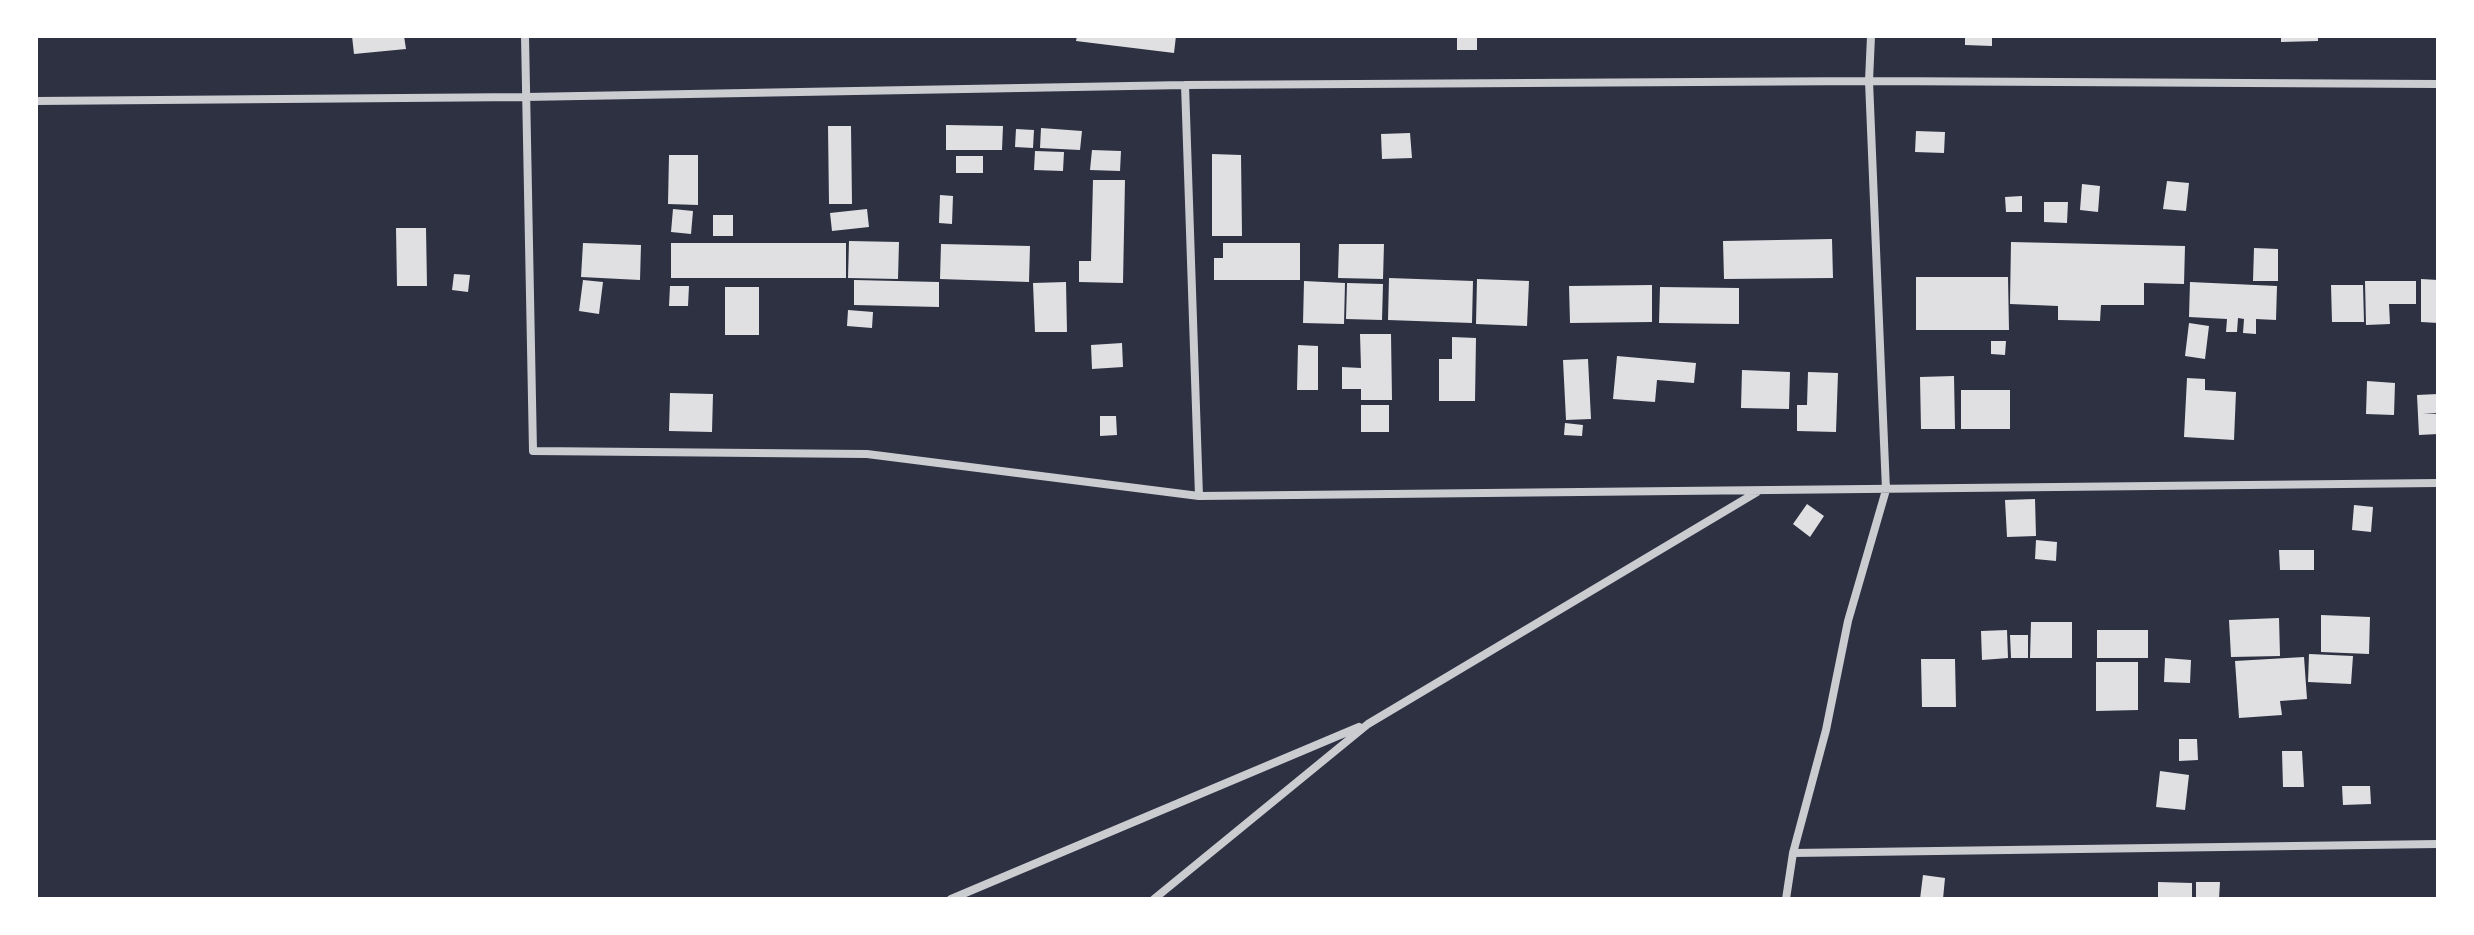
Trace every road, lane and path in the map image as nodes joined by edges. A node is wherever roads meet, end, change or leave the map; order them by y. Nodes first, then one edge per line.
1 (525, 36) edge
2 (1871, 36) edge
3 (1869, 81) junction
4 (2438, 84) edge
5 (1185, 85) junction
6 (525, 97) junction
7 (36, 101) edge
8 (2438, 483) edge
9 (1886, 490) junction
10 (1758, 491) junction
11 (1199, 496) junction
12 (1368, 724) junction
13 (2438, 844) edge
14 (1793, 853) junction
15 (951, 899) edge
16 (1154, 899) edge
17 (1786, 899) edge

1 - 6 street
2 - 3 street
3 - 4 street
3 - 5 street
3 - 9 street
5 - 6 street
5 - 11 street
6 - 7 street
6 - 11 street
8 - 9 street
9 - 10 street
9 - 14 street
10 - 11 street
10 - 12 street
12 - 15 street
12 - 16 street
13 - 14 street
14 - 17 street

